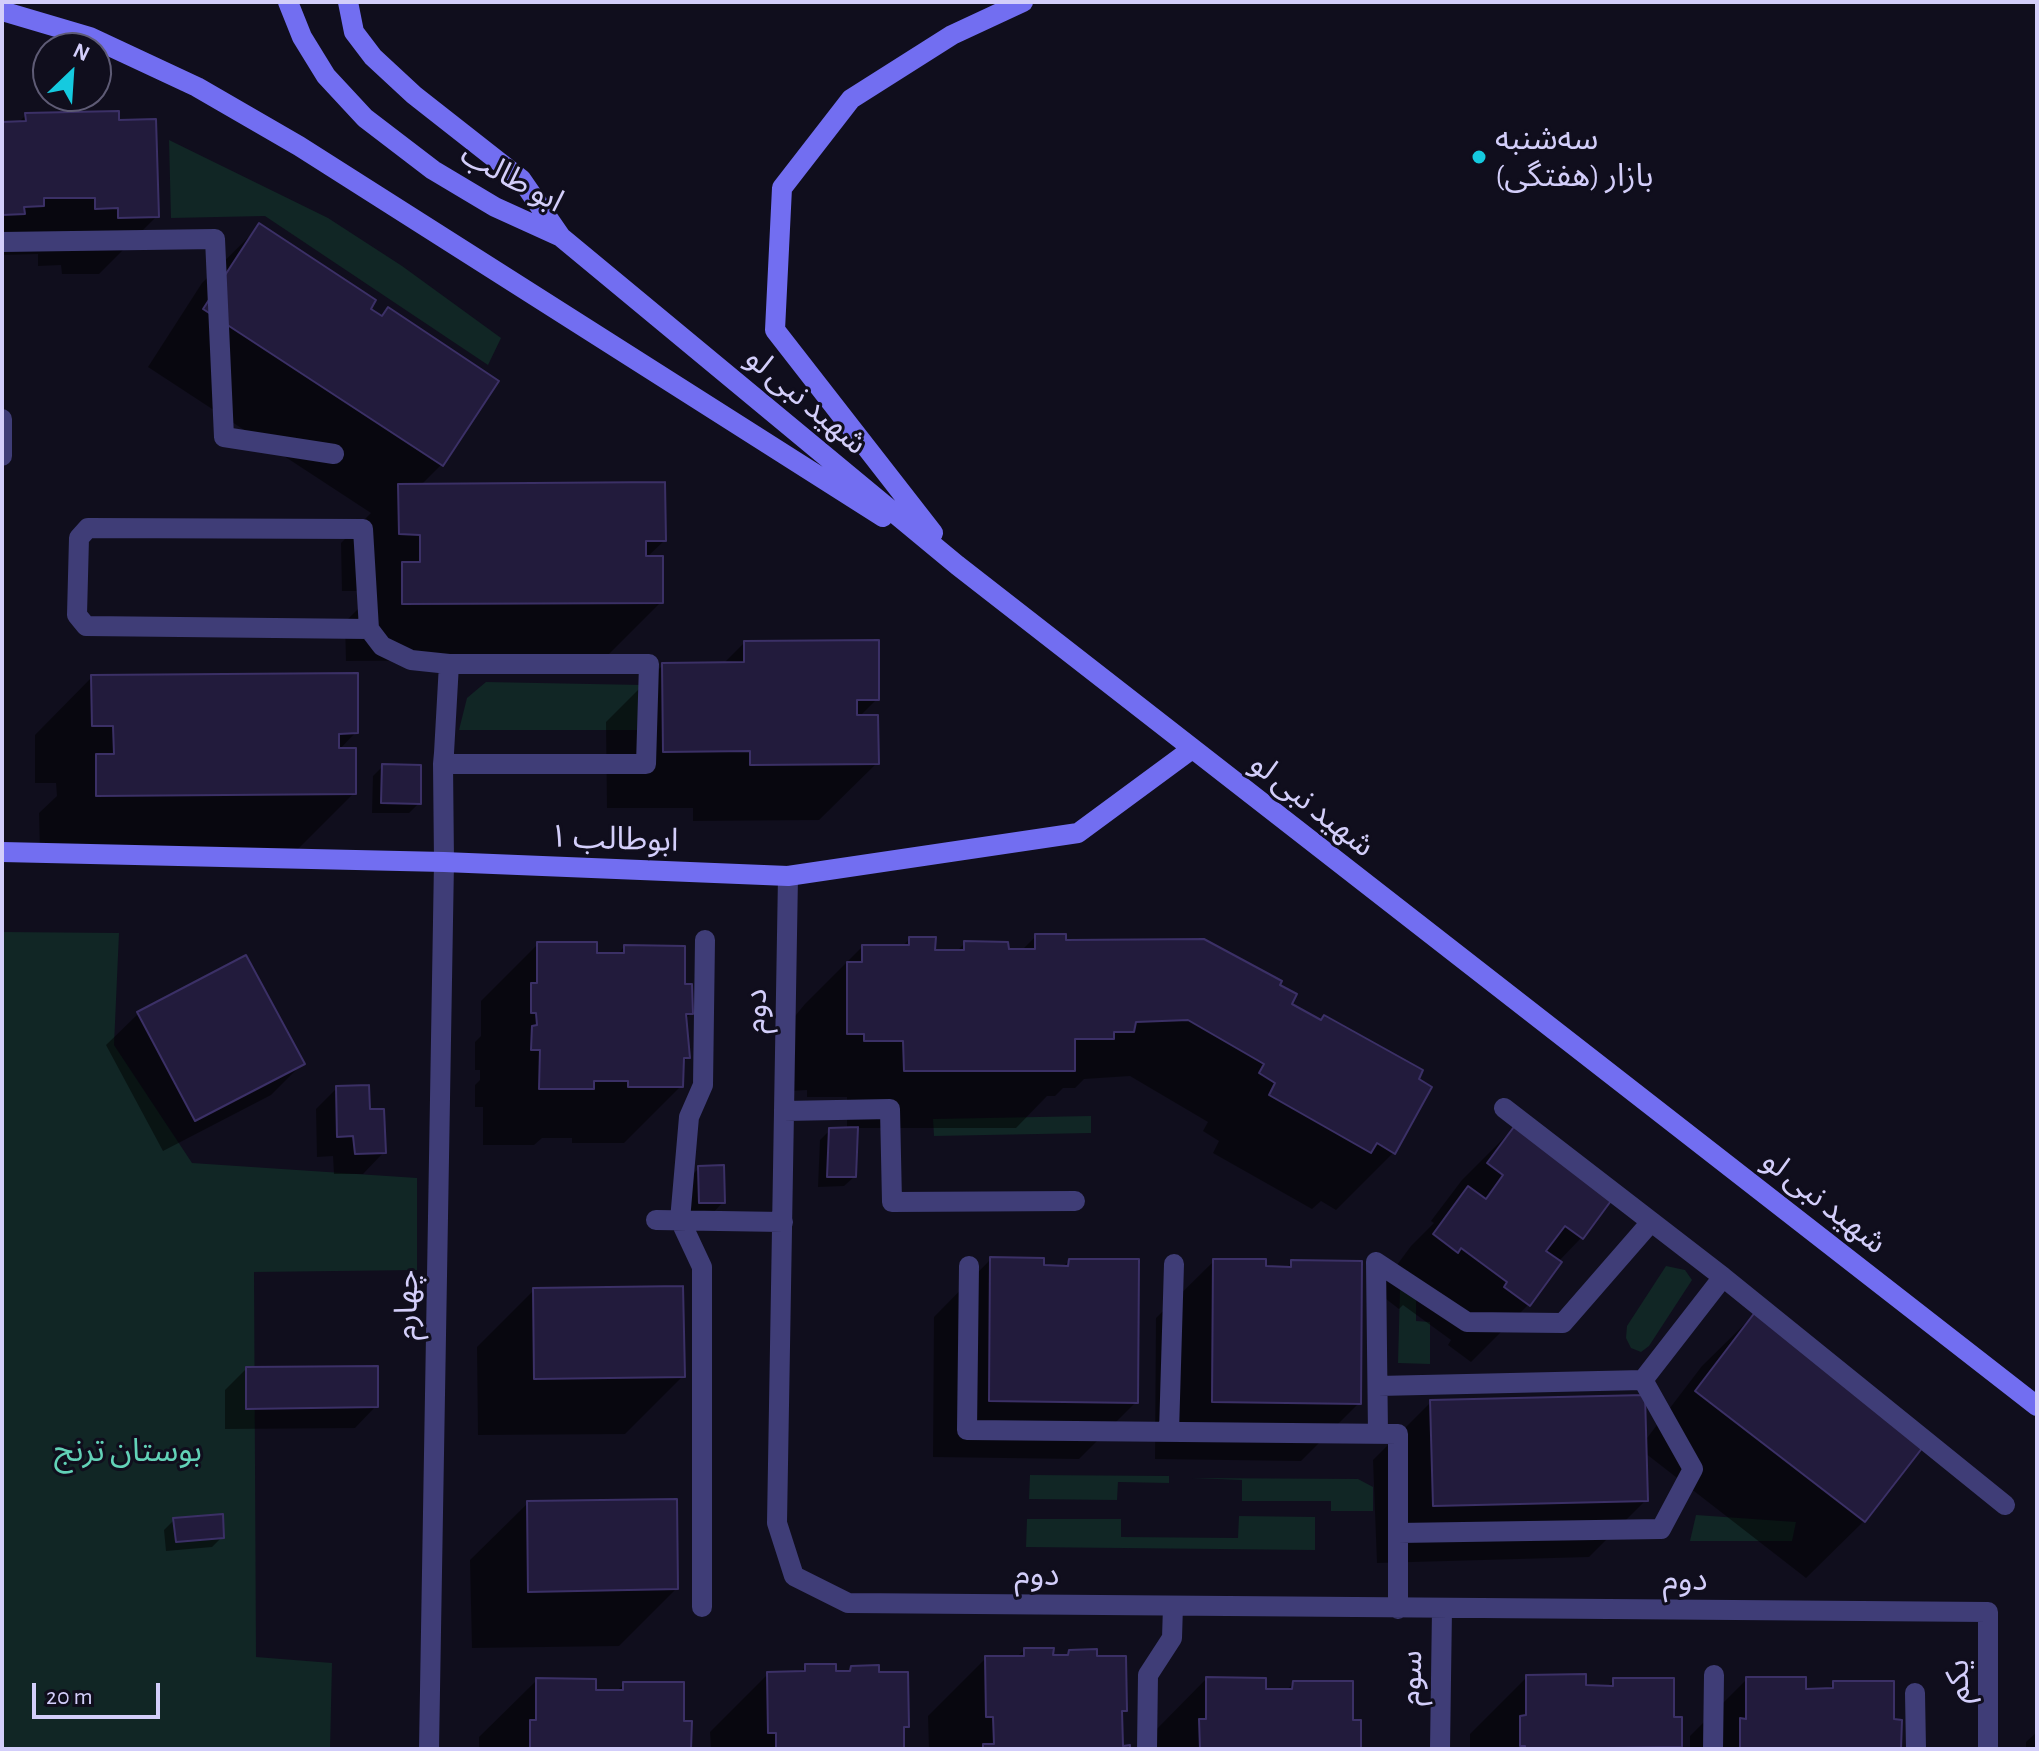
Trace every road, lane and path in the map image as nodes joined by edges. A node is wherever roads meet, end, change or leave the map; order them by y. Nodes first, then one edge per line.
1 (288, 2) edge
2 (348, 2) edge
3 (1023, 2) edge
4 (2, 11) edge
5 (561, 237) junction
6 (2, 242) edge
7 (2, 419) edge
8 (2, 431) edge
9 (334, 454) dead end
10 (2, 456) edge
11 (957, 565) junction
12 (369, 629) junction
13 (449, 664) junction
14 (1192, 749) junction
15 (443, 764) junction
16 (2, 852) edge
17 (444, 862) junction
18 (788, 876) junction
19 (705, 940) dead end
20 (1504, 1108) dead end
21 (784, 1111) junction
22 (1075, 1201) dead end
23 (656, 1220) dead end
24 (680, 1220) junction
25 (783, 1222) junction
26 (1651, 1222) junction
27 (1174, 1264) dead end
28 (969, 1266) dead end
29 (1723, 1277) junction
30 (1643, 1380) junction
31 (1378, 1386) junction
32 (2037, 1406) edge
33 (1169, 1432) junction
34 (1378, 1434) junction
35 (2005, 1505) dead end
36 (1398, 1533) junction
37 (1173, 1606) junction
38 (702, 1607) dead end
39 (1398, 1609) junction
40 (1442, 1609) junction
41 (1988, 1612) joint
42 (1714, 1675) dead end
43 (1915, 1693) dead end
44 (429, 1749) edge
45 (1147, 1749) edge
46 (1440, 1749) edge
47 (1713, 1749) edge
48 (1916, 1749) edge
49 (1988, 1749) edge

1 - 5 main road, ابو طالب
2 - 5 main road, ابو طالب
3 - 11 main road
4 - 11 main road
5 - 11 main road, شهید نبی لو
6 - 9 street
7 - 8 street
8 - 10 street
11 - 14 main road, شهید نبی لو
12 - 12 street
12 - 13 street
13 - 15 street, چهارم
13 - 15 street
14 - 18 main road, ابوطالب ۱
14 - 32 main road, شهید نبی لو
15 - 17 street, چهارم
16 - 17 main road, ابوطالب ۱
17 - 18 main road, ابوطالب ۱
17 - 44 street, چهارم
18 - 21 street, دوم
19 - 24 street
20 - 26 street
21 - 22 street
21 - 25 street, دوم
23 - 24 street
24 - 25 street
24 - 38 street
25 - 37 street, دوم
26 - 29 street
26 - 31 street
27 - 33 street
28 - 33 street
29 - 30 street
29 - 35 street
30 - 31 street
30 - 36 street
31 - 34 street
33 - 34 street
34 - 36 street
36 - 39 street
37 - 39 street, دوم
37 - 45 street
39 - 40 street, دوم
40 - 41 street, دوم
40 - 46 street, سوم
41 - 49 street, یکم
42 - 47 street
43 - 48 street

